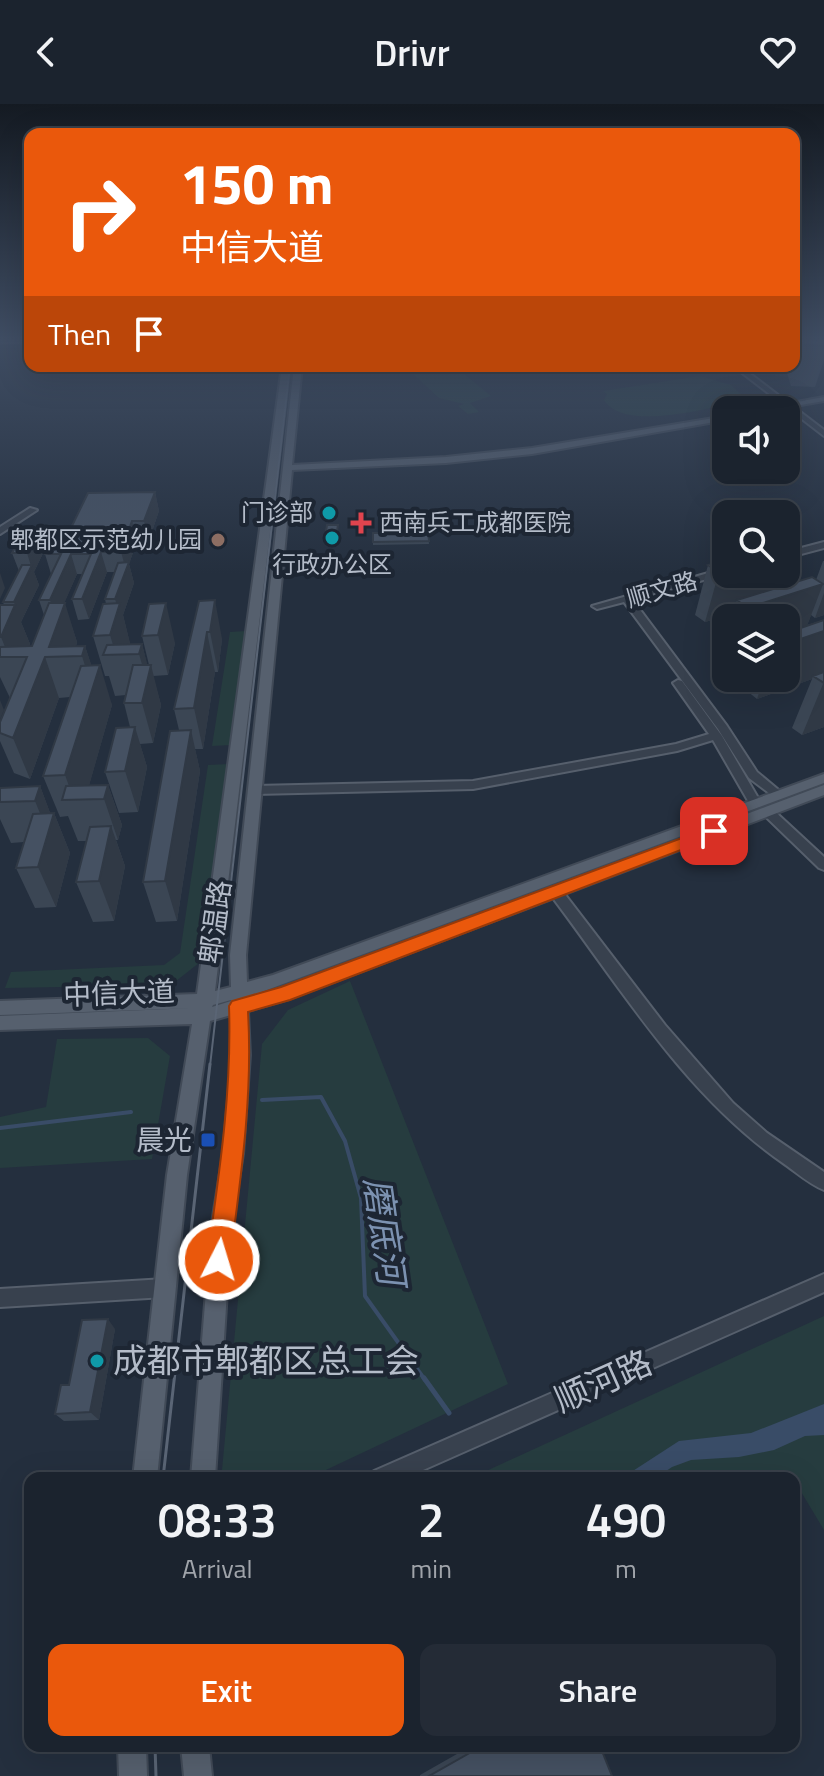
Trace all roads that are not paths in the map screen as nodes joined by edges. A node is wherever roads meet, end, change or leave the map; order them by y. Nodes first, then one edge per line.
1 (279, 418) edge
2 (293, 418) edge
3 (712, 419) edge
4 (800, 419) edge
5 (824, 436) edge
6 (288, 467) junction
7 (33, 510) dead end
8 (0, 531) edge
9 (824, 545) edge
10 (800, 551) edge
11 (712, 575) edge
12 (622, 600) junction
13 (597, 606) dead end
14 (716, 736) junction
15 (824, 778) edge
16 (255, 790) junction
17 (824, 790) edge
18 (777, 795) junction
19 (761, 807) junction
20 (824, 865) edge
21 (555, 891) junction
22 (238, 999) junction
23 (0, 1008) edge
24 (202, 1009) junction
25 (0, 1023) edge
26 (824, 1182) edge
27 (824, 1283) edge
28 (165, 1288) junction
29 (0, 1298) edge
30 (146, 1472) edge
31 (203, 1472) edge
32 (395, 1472) edge
33 (132, 1752) edge
34 (196, 1752) edge
35 (133, 1776) edge
36 (198, 1776) edge

1 - 24 main road, 郫温路
2 - 6 main road, 郫温路
3 - 6 main road
4 - 5 street
6 - 16 main road, 郫温路
7 - 8 street
9 - 10 street
11 - 12 street, 顺文路
12 - 13 street, 顺文路
12 - 14 street
12 - 18 street
14 - 16 street
14 - 19 street
15 - 18 main road, 中信大道
16 - 22 main road, 郫温路
17 - 19 main road, 中信大道
18 - 19 main road, 中信大道
19 - 20 street
19 - 21 main road, 中信大道
19 - 22 main road, 中信大道
21 - 22 main road, 中信大道
21 - 26 street
22 - 24 main road, 中信大道
22 - 31 main road, 郫温路
23 - 24 main road, 中信大道
24 - 25 main road, 中信大道
24 - 28 main road, 郫温路
27 - 32 street, 顺河路
28 - 29 street
28 - 30 main road, 郫温路
33 - 35 main road
34 - 36 main road

